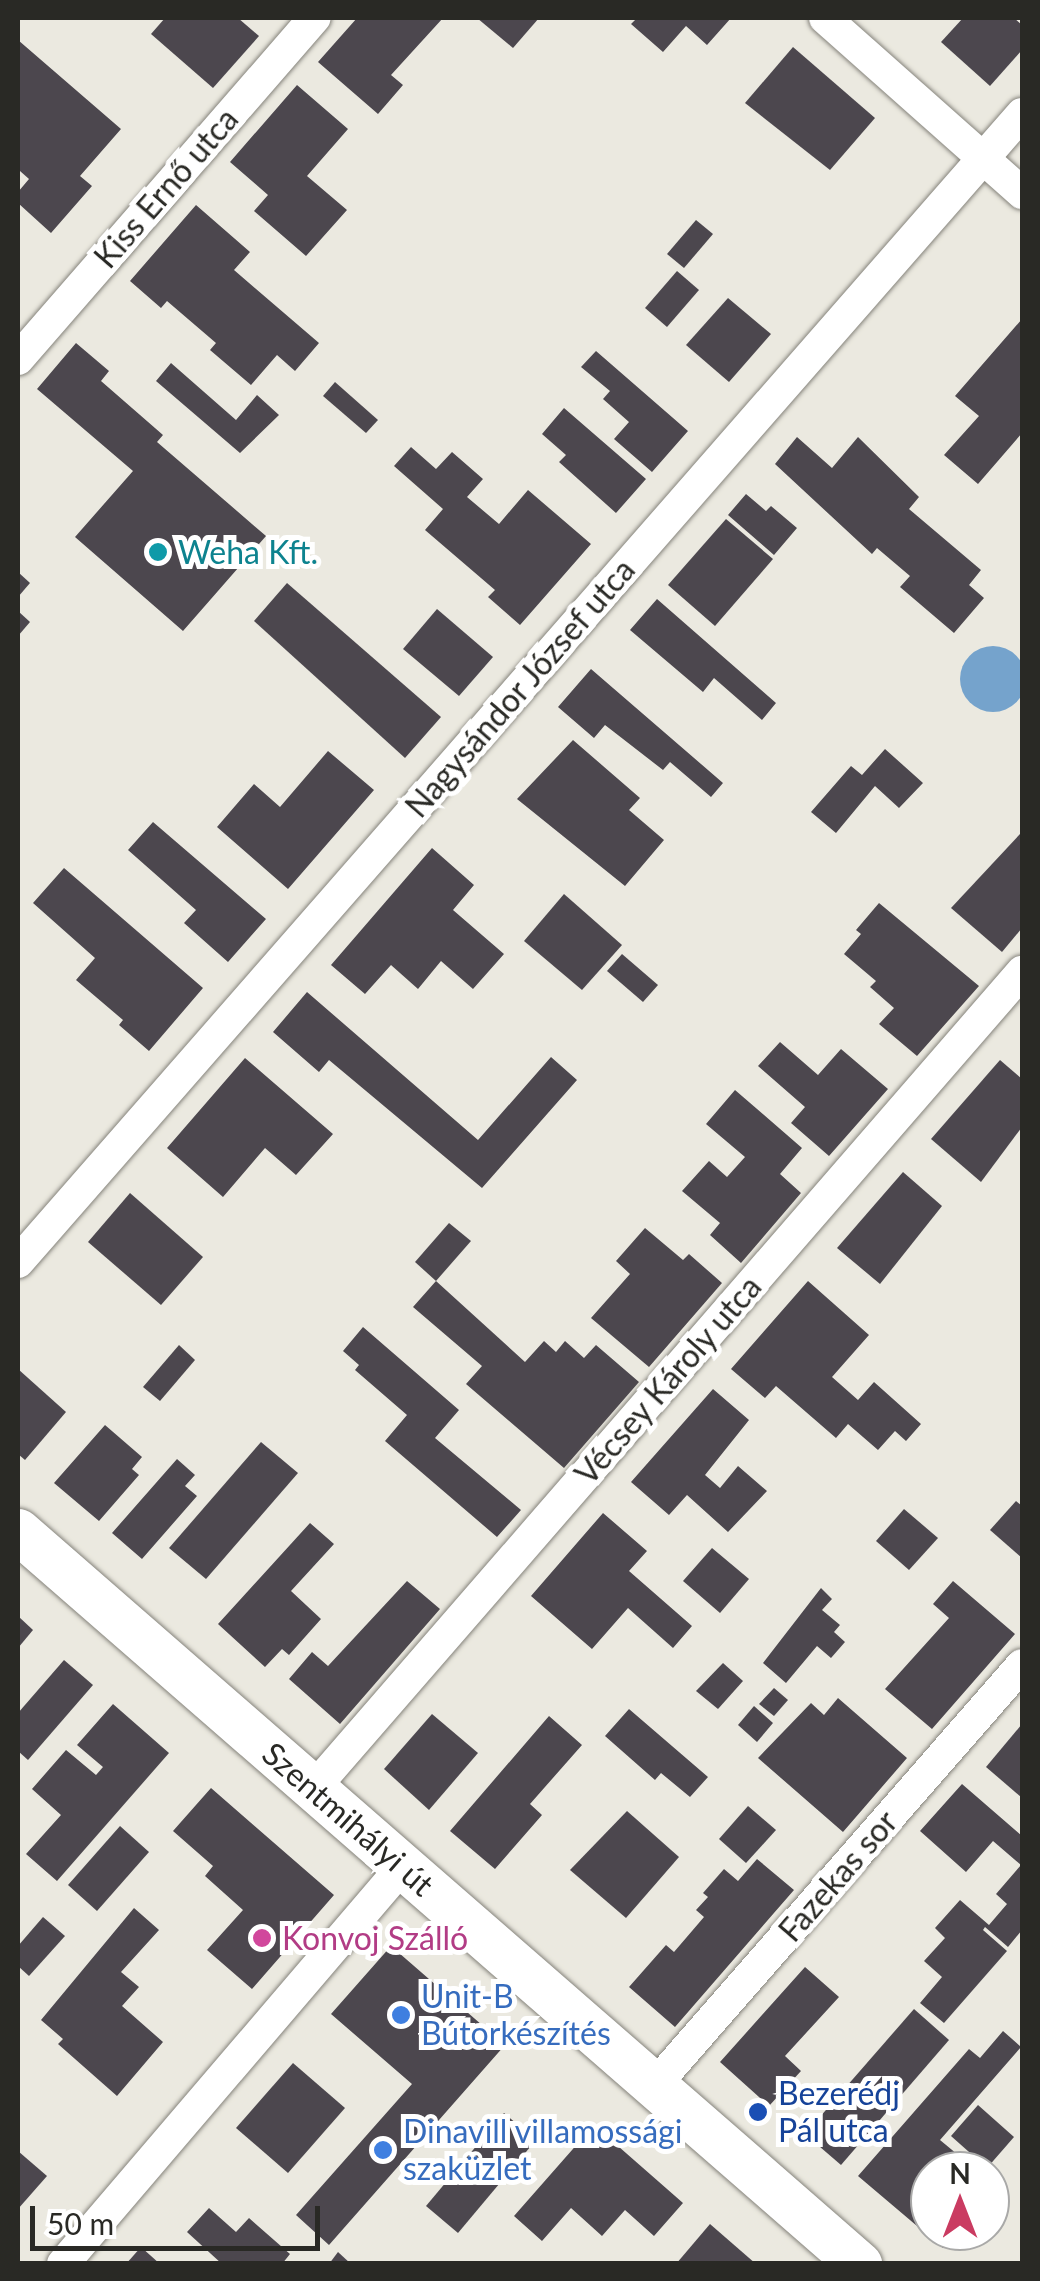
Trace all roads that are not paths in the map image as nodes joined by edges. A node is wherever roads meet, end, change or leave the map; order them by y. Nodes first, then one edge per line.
1 (314, 18) edge
2 (825, 18) edge
3 (1022, 114) edge
4 (984, 159) junction
5 (1022, 193) edge
6 (18, 359) edge
7 (1022, 972) edge
8 (18, 1262) edge
9 (18, 1531) edge
10 (1022, 1665) edge
11 (313, 1789) junction
12 (403, 1866) junction
13 (654, 2086) junction
14 (62, 2264) edge
15 (859, 2264) edge

1 - 6 street, Kiss Ernő utca
2 - 4 street
3 - 4 street, Nagysándor József utca
4 - 5 street
4 - 8 street, Nagysándor József utca
7 - 11 street, Vécsey Károly utca
9 - 11 main road, Szentmihályi út
10 - 13 street, Fazekas sor
11 - 12 main road, Szentmihályi út
12 - 13 main road, Szentmihályi út
12 - 14 street
13 - 15 main road, Szentmihályi út

